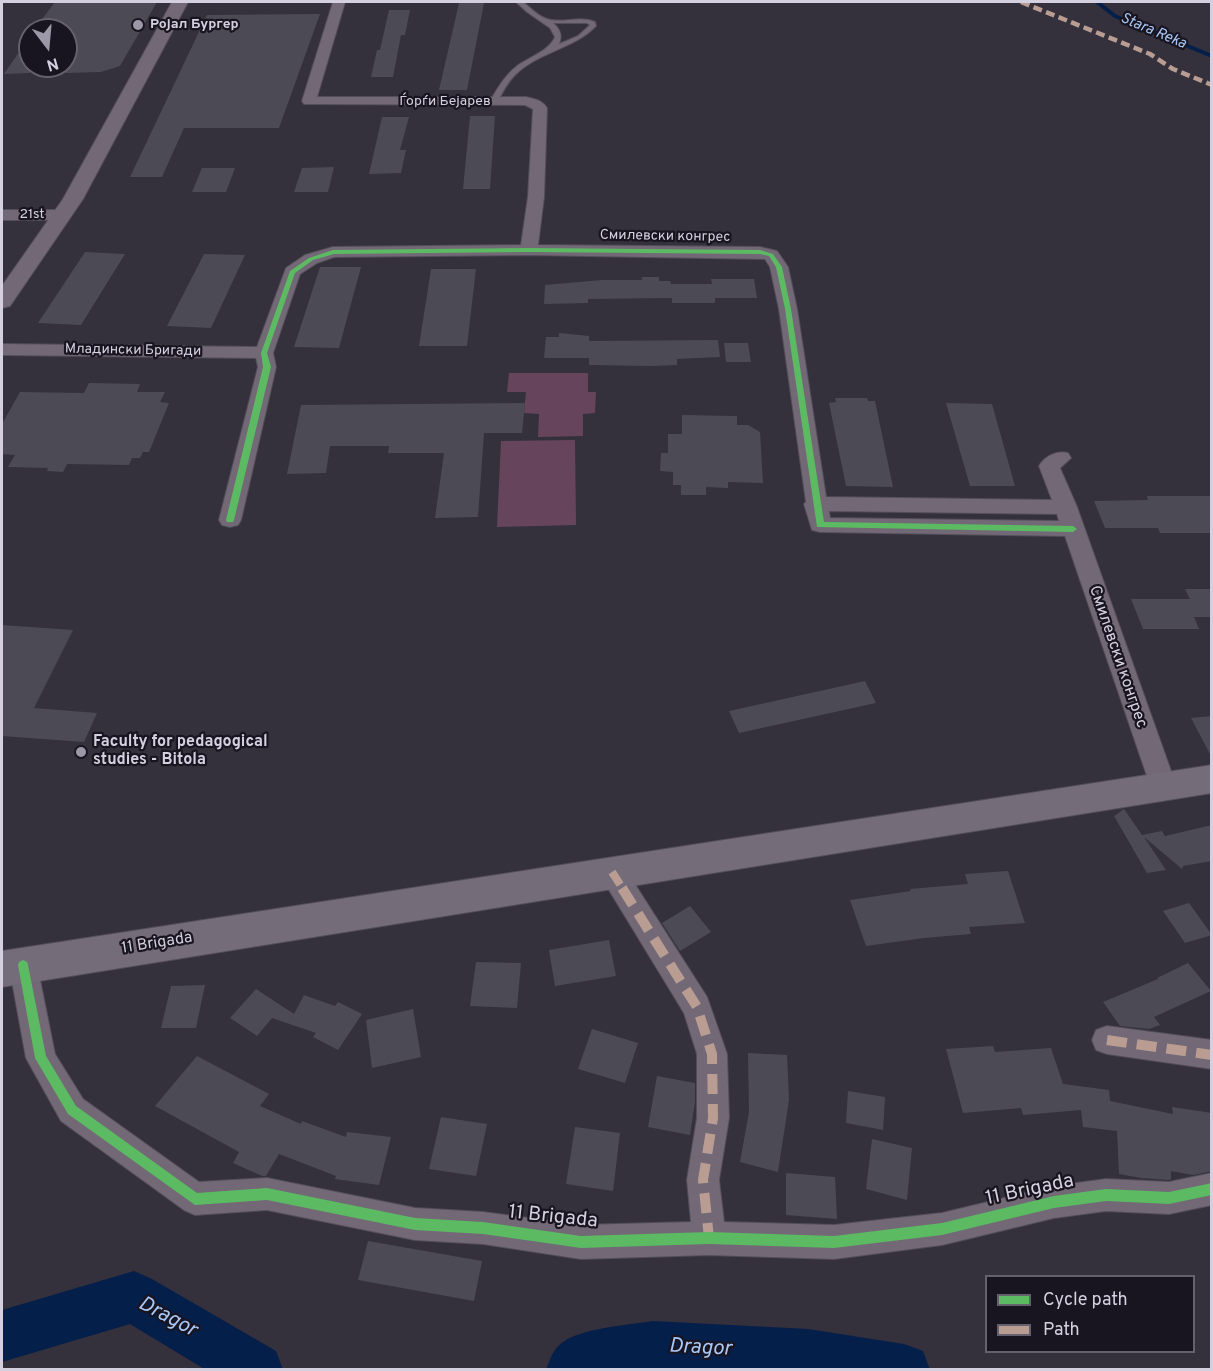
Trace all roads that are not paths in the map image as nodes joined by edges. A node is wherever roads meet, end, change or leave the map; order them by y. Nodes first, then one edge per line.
1 (180, 2) edge
2 (339, 2) edge
3 (519, 2) edge
4 (550, 21) junction
5 (550, 50) junction
6 (494, 101) junction
7 (2, 215) edge
8 (63, 215) junction
9 (529, 250) junction
10 (2, 301) edge
11 (2, 350) edge
12 (264, 353) junction
13 (1060, 458) dead end
14 (1069, 518) junction
15 (230, 520) dead end
16 (1212, 779) edge
17 (1163, 785) junction
18 (612, 872) junction
19 (12, 967) edge
20 (1107, 1040) dead end
21 (1212, 1055) edge
22 (1212, 1189) edge
23 (709, 1238) junction

1 - 8 street
2 - 6 street, Ѓорѓи Бејарев
3 - 4 lane
4 - 5 lane
4 - 5 lane
5 - 6 lane
6 - 9 street, Ѓорѓи Бејарев
7 - 8 street, 21st
8 - 10 street
9 - 12 street, Смилевски конгрес
9 - 14 street, Смилевски конгрес
11 - 12 street, Младински Бригади
12 - 15 street, Смилевски конгрес
13 - 14 street, Смилевски конгрес
14 - 17 street, Смилевски конгрес
16 - 17 main road, 11 Brigada
17 - 18 main road, 11 Brigada
18 - 19 main road, 11 Brigada
18 - 23 street
19 - 23 street, 11 Brigada
20 - 21 street
22 - 23 street, 11 Brigada

